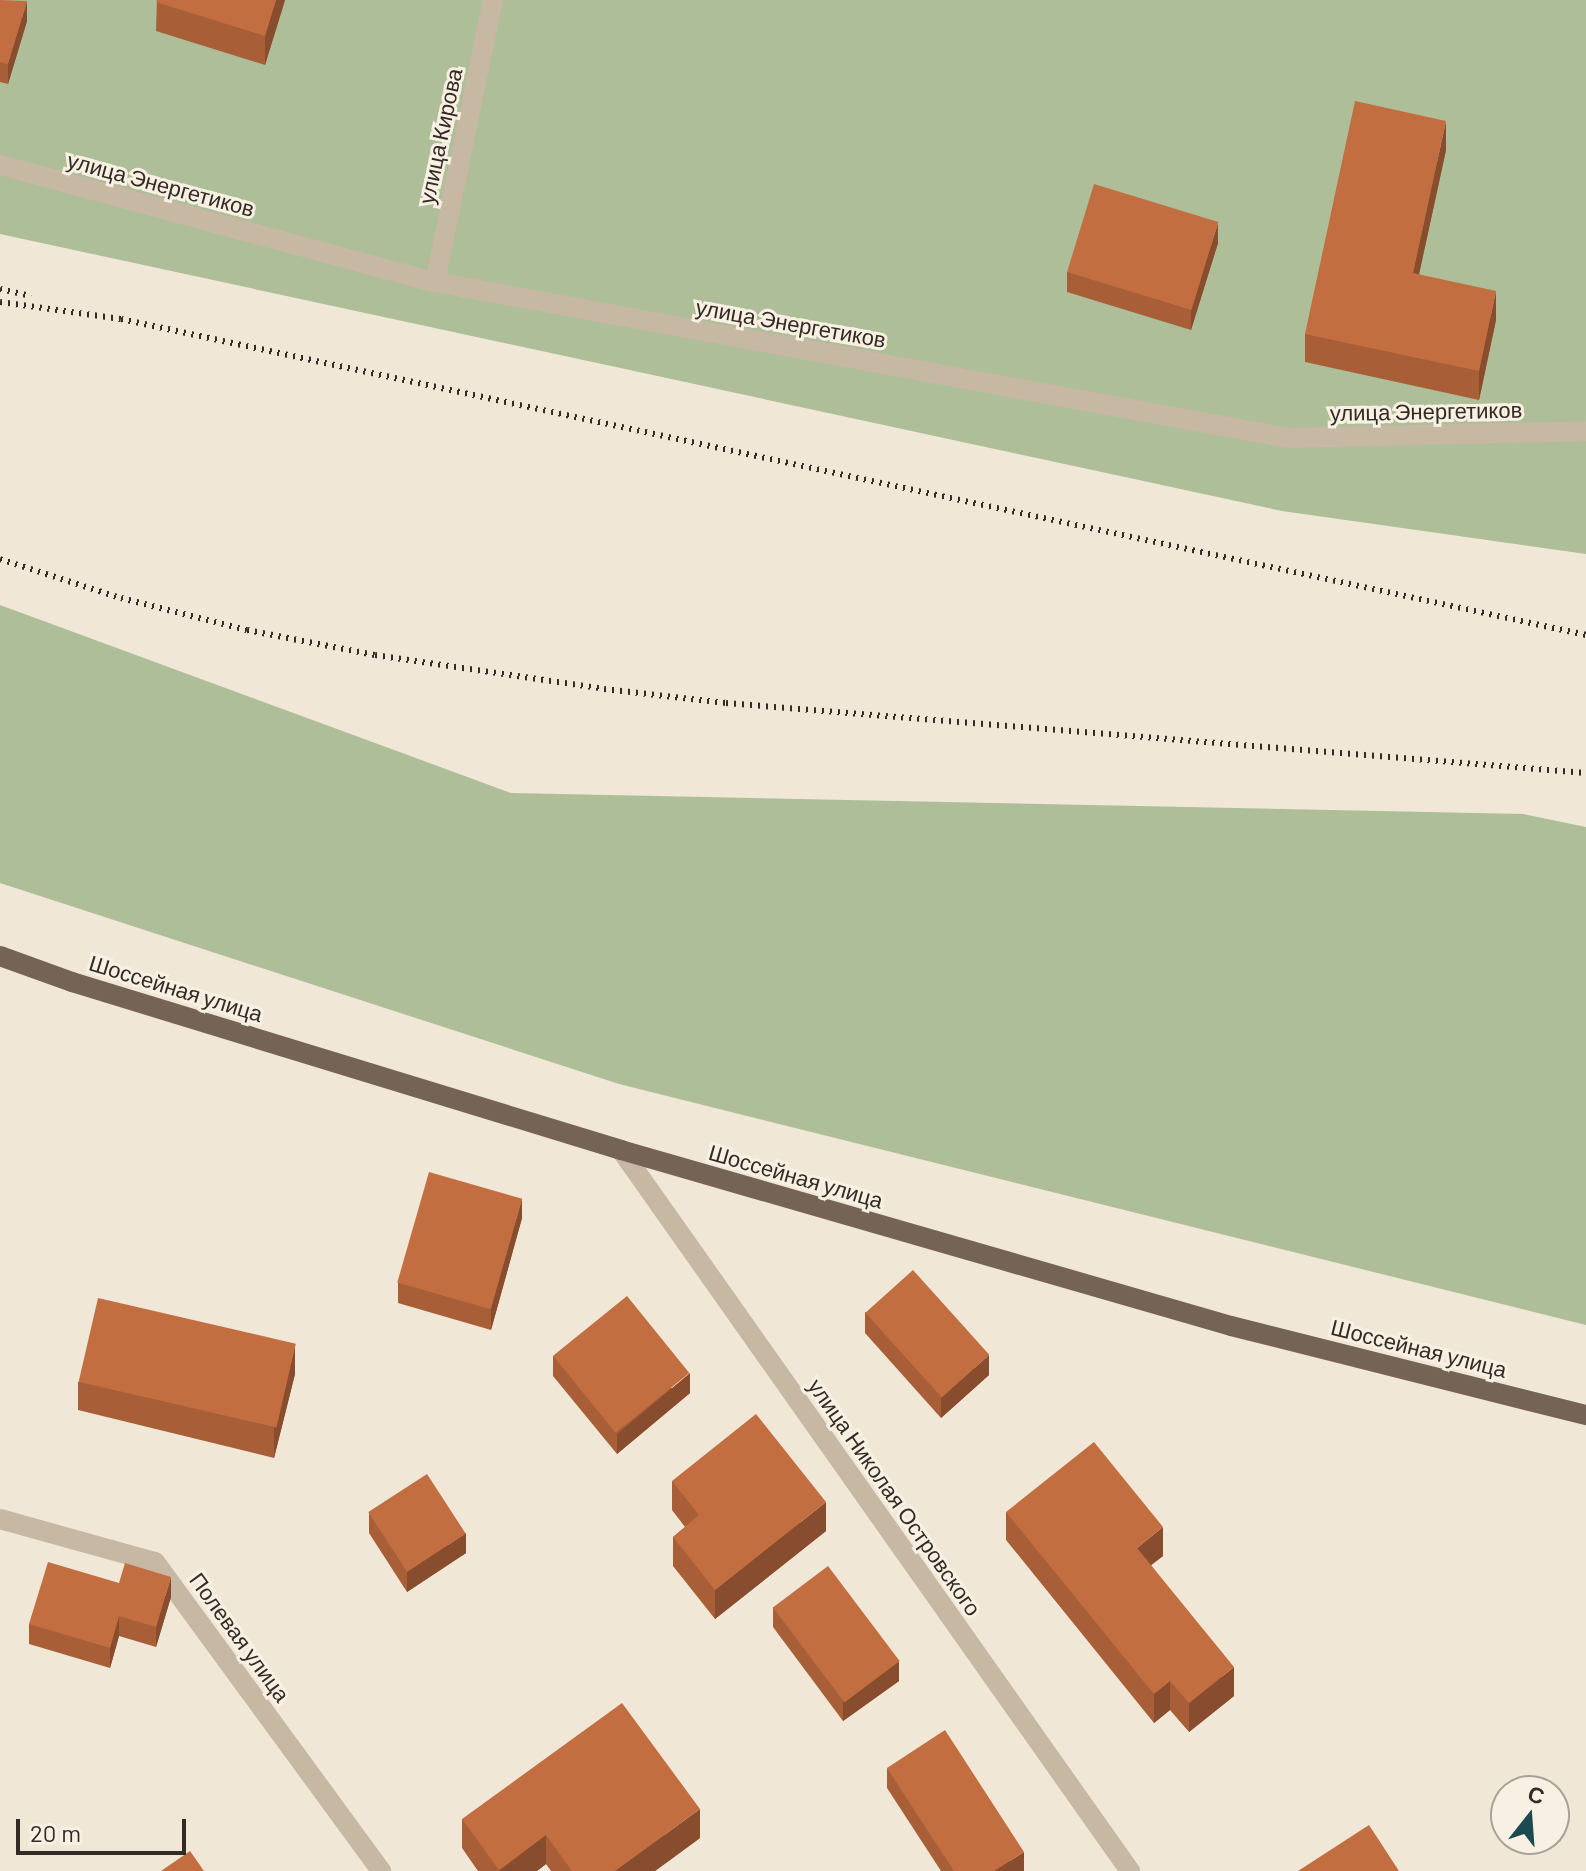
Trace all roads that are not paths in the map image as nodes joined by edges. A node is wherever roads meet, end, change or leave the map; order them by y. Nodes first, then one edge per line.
1 (493, 0) edge
2 (0, 165) edge
3 (435, 282) junction
4 (1586, 431) edge
5 (0, 956) edge
6 (621, 1150) junction
7 (1586, 1415) edge
8 (0, 1519) edge
9 (381, 1871) edge
10 (1130, 1871) edge

1 - 3 street, улица Кирова
2 - 3 street, улица Энергетиков
3 - 4 street, улица Энергетиков
5 - 6 main road, Шоссейная улица
6 - 7 main road, Шоссейная улица
6 - 10 street, улица Николая Островского
8 - 9 street, Полевая улица

